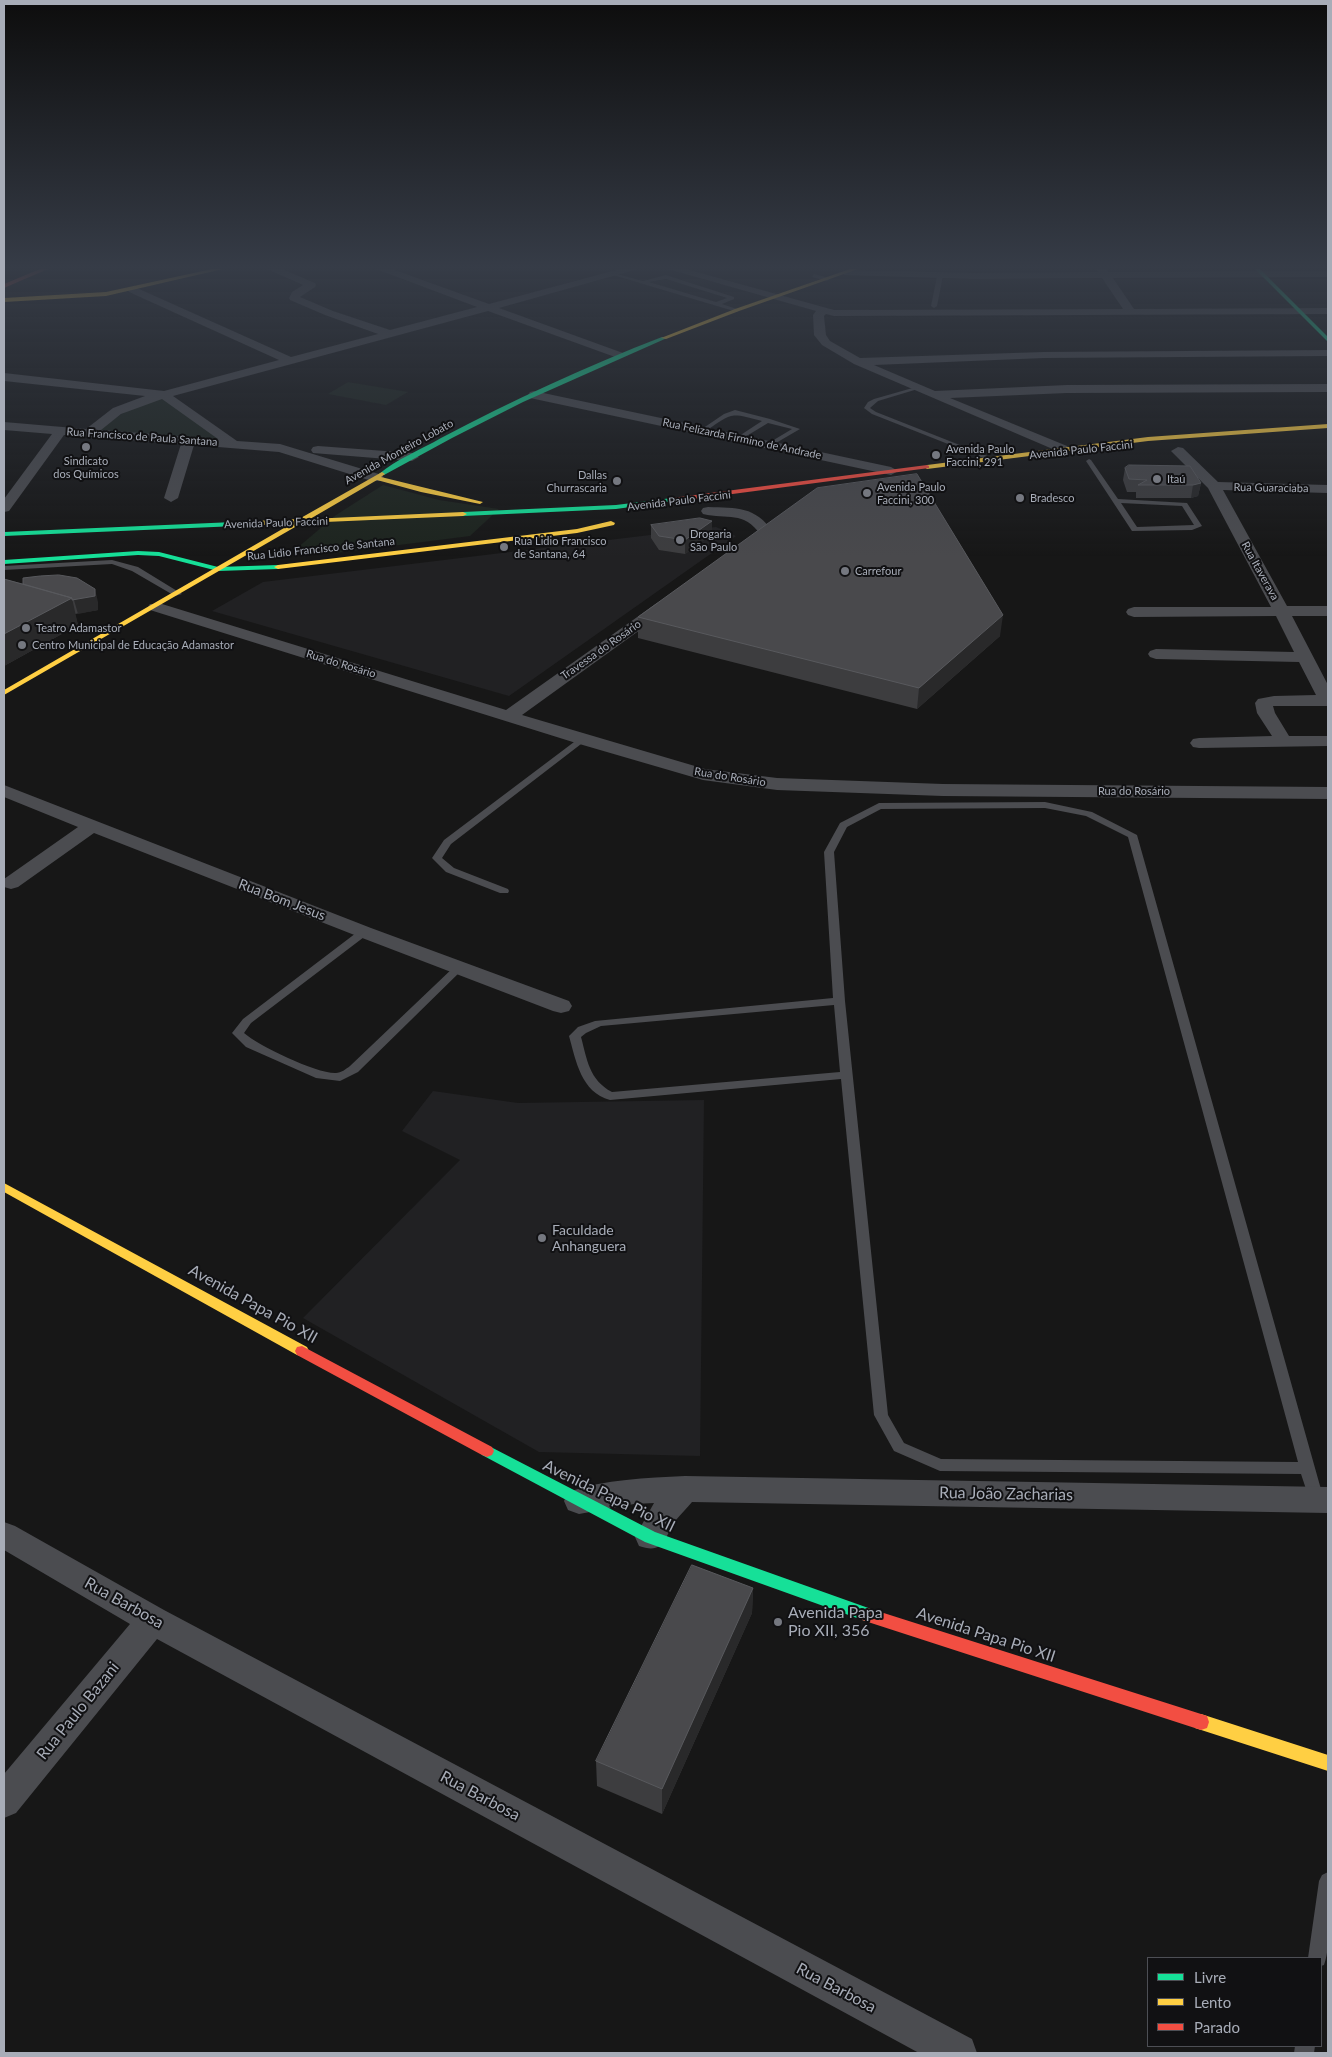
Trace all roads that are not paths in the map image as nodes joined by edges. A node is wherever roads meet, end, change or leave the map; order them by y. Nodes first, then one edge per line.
1 (275, 365) edge
2 (598, 365) edge
3 (865, 365) edge
4 (1050, 365) edge
5 (4, 367) edge
6 (4, 377) edge
7 (918, 388) junction
8 (1328, 388) edge
9 (1067, 389) junction
10 (178, 390) junction
11 (163, 394) junction
12 (534, 395) junction
13 (932, 395) junction
14 (768, 420) junction
15 (4, 426) edge
16 (1328, 426) edge
17 (61, 430) junction
18 (702, 431) junction
19 (90, 432) junction
20 (738, 438) junction
21 (1148, 439) junction
22 (189, 440) junction
23 (233, 444) junction
24 (769, 445) junction
25 (280, 448) junction
26 (1062, 448) junction
27 (1197, 450) dead end
28 (1174, 452) joint
29 (412, 457) junction
30 (988, 458) junction
31 (1106, 459) dead end
32 (1084, 462) joint
33 (947, 464) junction
34 (891, 471) junction
35 (963, 475) dead end
36 (377, 478) junction
37 (1214, 486) junction
38 (1328, 488) edge
39 (841, 491) edge
40 (171, 498) dead end
41 (1117, 501) junction
42 (756, 504) dead end
43 (4, 508) edge
44 (545, 511) junction
45 (703, 512) joint
46 (302, 520) junction
47 (616, 522) joint
48 (494, 530) dead end
49 (4, 534) edge
50 (301, 534) dead end
51 (252, 536) dead end
52 (276, 536) junction
53 (186, 538) dead end
54 (4, 544) edge
55 (750, 544) edge
56 (4, 562) edge
57 (4, 568) edge
58 (218, 569) junction
59 (178, 594) junction
60 (679, 594) edge
61 (156, 607) junction
62 (1281, 610) junction
63 (1328, 611) edge
64 (1134, 612) dead end
65 (1156, 654) dead end
66 (1306, 658) junction
67 (4, 694) edge
68 (1328, 701) edge
69 (509, 716) junction
70 (582, 739) junction
71 (1284, 741) junction
72 (1328, 741) edge
73 (1199, 743) dead end
74 (4, 791) edge
75 (1328, 792) edge
76 (92, 826) junction
77 (11, 883) dead end
78 (504, 891) dead end
79 (364, 932) junction
80 (460, 968) junction
81 (839, 1001) junction
82 (560, 1006) dead end
83 (846, 1075) junction
84 (4, 1187) edge
85 (1306, 1468) junction
86 (685, 1489) junction
87 (1322, 1500) edge
88 (579, 1501) junction
89 (4, 1535) edge
90 (650, 1537) junction
91 (153, 1620) junction
92 (1328, 1763) edge
93 (4, 1801) edge
94 (1328, 1881) edge
95 (1318, 1957) edge
96 (958, 2053) edge

1 - 10 street
2 - 12 main road, Avenida Monteiro Lobato
3 - 7 street
4 - 9 street
5 - 10 street
6 - 11 street
7 - 13 street
7 - 30 lane
8 - 9 street
9 - 13 street
10 - 11 street
11 - 19 street
11 - 23 street
12 - 18 street, Rua Felizarda Firmino de Andrade
12 - 29 main road, Avenida Monteiro Lobato
13 - 26 street
14 - 18 lane
14 - 20 lane
14 - 24 lane
15 - 17 street, Rua Francisco de Paula Santana
16 - 21 main road, Avenida Paulo Faccini
17 - 19 street, Rua Francisco de Paula Santana
17 - 43 street
18 - 20 street, Rua Felizarda Firmino de Andrade
19 - 22 street, Rua Francisco de Paula Santana
20 - 24 street, Rua Felizarda Firmino de Andrade
21 - 26 main road, Avenida Paulo Faccini
21 - 35 main road
22 - 23 street, Rua Francisco de Paula Santana
22 - 40 street
23 - 25 street, Rua Francisco de Paula Santana
24 - 34 street, Rua Felizarda Firmino de Andrade
25 - 29 street, Rua Francisco de Paula Santana
25 - 36 street, Rua Francisco de Paula Santana
26 - 30 main road, Avenida Paulo Faccini
27 - 28 main road
28 - 37 street, Rua Itaverava
29 - 36 main road, Avenida Monteiro Lobato
30 - 33 main road, Avenida Paulo Faccini
31 - 32 main road, Avenida Paulo Faccini
32 - 41 lane
33 - 34 main road, Avenida Paulo Faccini
33 - 39 main road
34 - 44 main road, Avenida Paulo Faccini
36 - 44 main road
36 - 46 main road, Avenida Monteiro Lobato
37 - 38 street, Rua Guaraciaba
37 - 62 street, Rua Itaverava
41 - 41 lane
42 - 45 main road, Avenida Paulo Faccini
44 - 46 main road, Avenida Paulo Faccini
45 - 55 street
46 - 49 main road, Avenida Paulo Faccini
46 - 52 main road, Avenida Monteiro Lobato
47 - 48 main road, Avenida Paulo Faccini
47 - 58 main road, Rua Lidio Francisco de Santana
50 - 52 main road, Avenida Paulo Faccini
51 - 52 main road, Avenida Paulo Faccini
52 - 58 main road, Avenida Monteiro Lobato
53 - 54 main road
56 - 58 main road, Rua Lidio Francisco de Santana
57 - 59 lane
58 - 59 main road, Avenida Monteiro Lobato
59 - 61 main road, Avenida Monteiro Lobato
60 - 69 street, Travessa do Rosário
61 - 67 main road, Avenida Monteiro Lobato
61 - 69 street, Rua do Rosário
62 - 63 street
62 - 64 street
62 - 66 street, Rua Itaverava
65 - 66 street
66 - 68 street, Rua Itaverava
68 - 71 street
69 - 70 street, Rua do Rosário
70 - 75 street, Rua do Rosário
70 - 78 lane
71 - 72 street
71 - 73 street
74 - 76 street, Rua Bom Jesus
76 - 77 street
76 - 79 street, Rua Bom Jesus
79 - 80 street, Rua Bom Jesus
79 - 80 lane
80 - 82 street, Rua Bom Jesus
81 - 83 lane
81 - 83 lane
81 - 85 lane
83 - 85 lane
84 - 88 main road, Avenida Papa Pio XII
85 - 87 lane
86 - 87 street, Rua João Zacharias
86 - 88 street, Rua João Zacharias
86 - 90 street
88 - 90 main road, Avenida Papa Pio XII
89 - 91 street, Rua Barbosa
90 - 92 main road, Avenida Papa Pio XII
91 - 93 street, Rua Paulo Bazani
91 - 96 street, Rua Barbosa
94 - 95 lane

